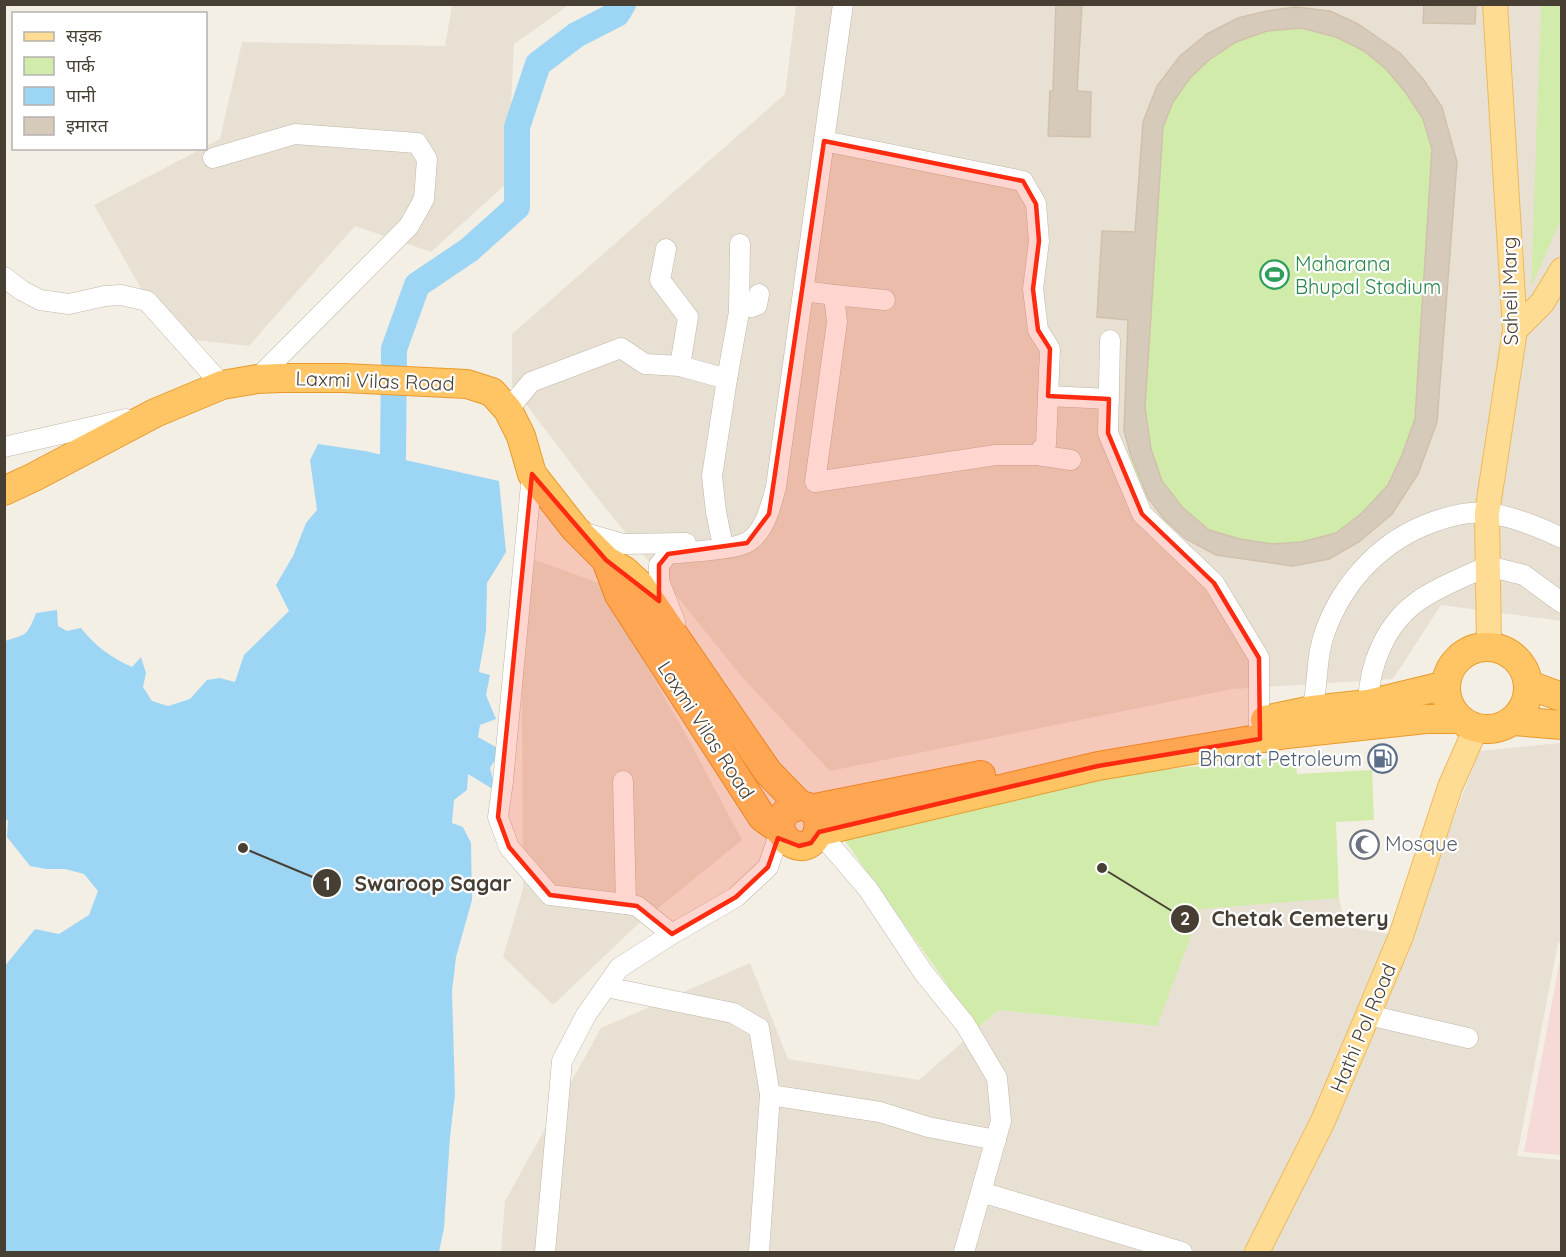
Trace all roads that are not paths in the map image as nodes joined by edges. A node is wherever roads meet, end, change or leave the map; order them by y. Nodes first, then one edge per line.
1 (843, 4) edge
2 (1495, 4) edge
3 (824, 141) junction
4 (213, 158) dead end
5 (740, 244) dead end
6 (666, 249) dead end
7 (1562, 270) edge
8 (4, 278) edge
9 (804, 291) junction
10 (759, 294) dead end
11 (834, 295) junction
12 (885, 300) dead end
13 (739, 306) junction
14 (1515, 330) junction
15 (1110, 340) dead end
16 (680, 366) junction
17 (269, 379) junction
18 (727, 380) junction
19 (222, 385) junction
20 (1048, 396) junction
21 (1109, 399) junction
22 (508, 410) junction
23 (155, 413) junction
24 (4, 447) edge
25 (1037, 455) junction
26 (1071, 460) dead end
27 (532, 474) junction
28 (4, 491) edge
29 (1487, 513) junction
30 (574, 529) junction
31 (759, 530) junction
32 (1562, 538) edge
33 (722, 541) junction
34 (606, 561) junction
35 (1488, 566) junction
36 (1562, 603) edge
37 (1489, 647) junction
38 (689, 658) junction
39 (1446, 685) junction
40 (1529, 685) junction
41 (1562, 697) edge
42 (1368, 704) junction
43 (1312, 710) junction
44 (1513, 721) junction
45 (1467, 724) junction
46 (1562, 725) edge
47 (1259, 730) junction
48 (623, 781) dead end
49 (810, 816) junction
50 (780, 831) junction
51 (626, 904) junction
52 (672, 934) junction
53 (606, 987) junction
54 (1368, 1015) junction
55 (1468, 1038) dead end
56 (770, 1095) junction
57 (996, 1140) junction
58 (981, 1192) junction
59 (1153, 1248) edge
60 (544, 1252) edge
61 (759, 1252) edge
62 (964, 1252) edge
63 (1182, 1252) edge
64 (1257, 1252) edge

1 - 3 street
2 - 14 main road, Saheli Marg
3 - 9 street
3 - 20 street
4 - 17 street
5 - 13 street
6 - 16 street
7 - 14 main road
8 - 19 street
9 - 11 street
9 - 31 street
10 - 13 street
11 - 12 street
11 - 25 street
13 - 18 street
14 - 29 main road, Saheli Marg
15 - 21 street
16 - 18 street
16 - 22 street
17 - 19 highway, Laxmi Vilas Road
17 - 22 highway, Laxmi Vilas Road
18 - 33 street
19 - 23 highway, Laxmi Vilas Road
20 - 21 street
20 - 25 street
21 - 47 street
22 - 27 highway, Laxmi Vilas Road
23 - 24 street
23 - 28 highway, Laxmi Vilas Road
25 - 26 street
27 - 30 highway, Laxmi Vilas Road
27 - 51 street
29 - 32 street
29 - 35 main road, Saheli Marg
29 - 43 street
30 - 33 street
30 - 34 highway, Laxmi Vilas Road
31 - 33 street
31 - 38 street
34 - 38 highway
34 - 50 highway, Laxmi Vilas Road
35 - 36 street
35 - 37 main road, Saheli Marg
35 - 42 street
37 - 39 highway
37 - 40 highway
38 - 49 highway
39 - 42 highway
39 - 45 highway
40 - 41 highway
40 - 44 highway
42 - 43 highway
43 - 47 highway
44 - 45 highway
44 - 46 highway
45 - 47 highway
45 - 54 main road, Hathi Pol Road
47 - 49 highway
48 - 51 street
49 - 50 highway
49 - 57 street
50 - 52 street
51 - 52 street
52 - 53 street
53 - 56 street
53 - 60 street
54 - 55 street
54 - 64 main road, Hathi Pol Road
56 - 57 street
56 - 61 street
57 - 58 street
58 - 59 street
58 - 62 street
59 - 63 street

